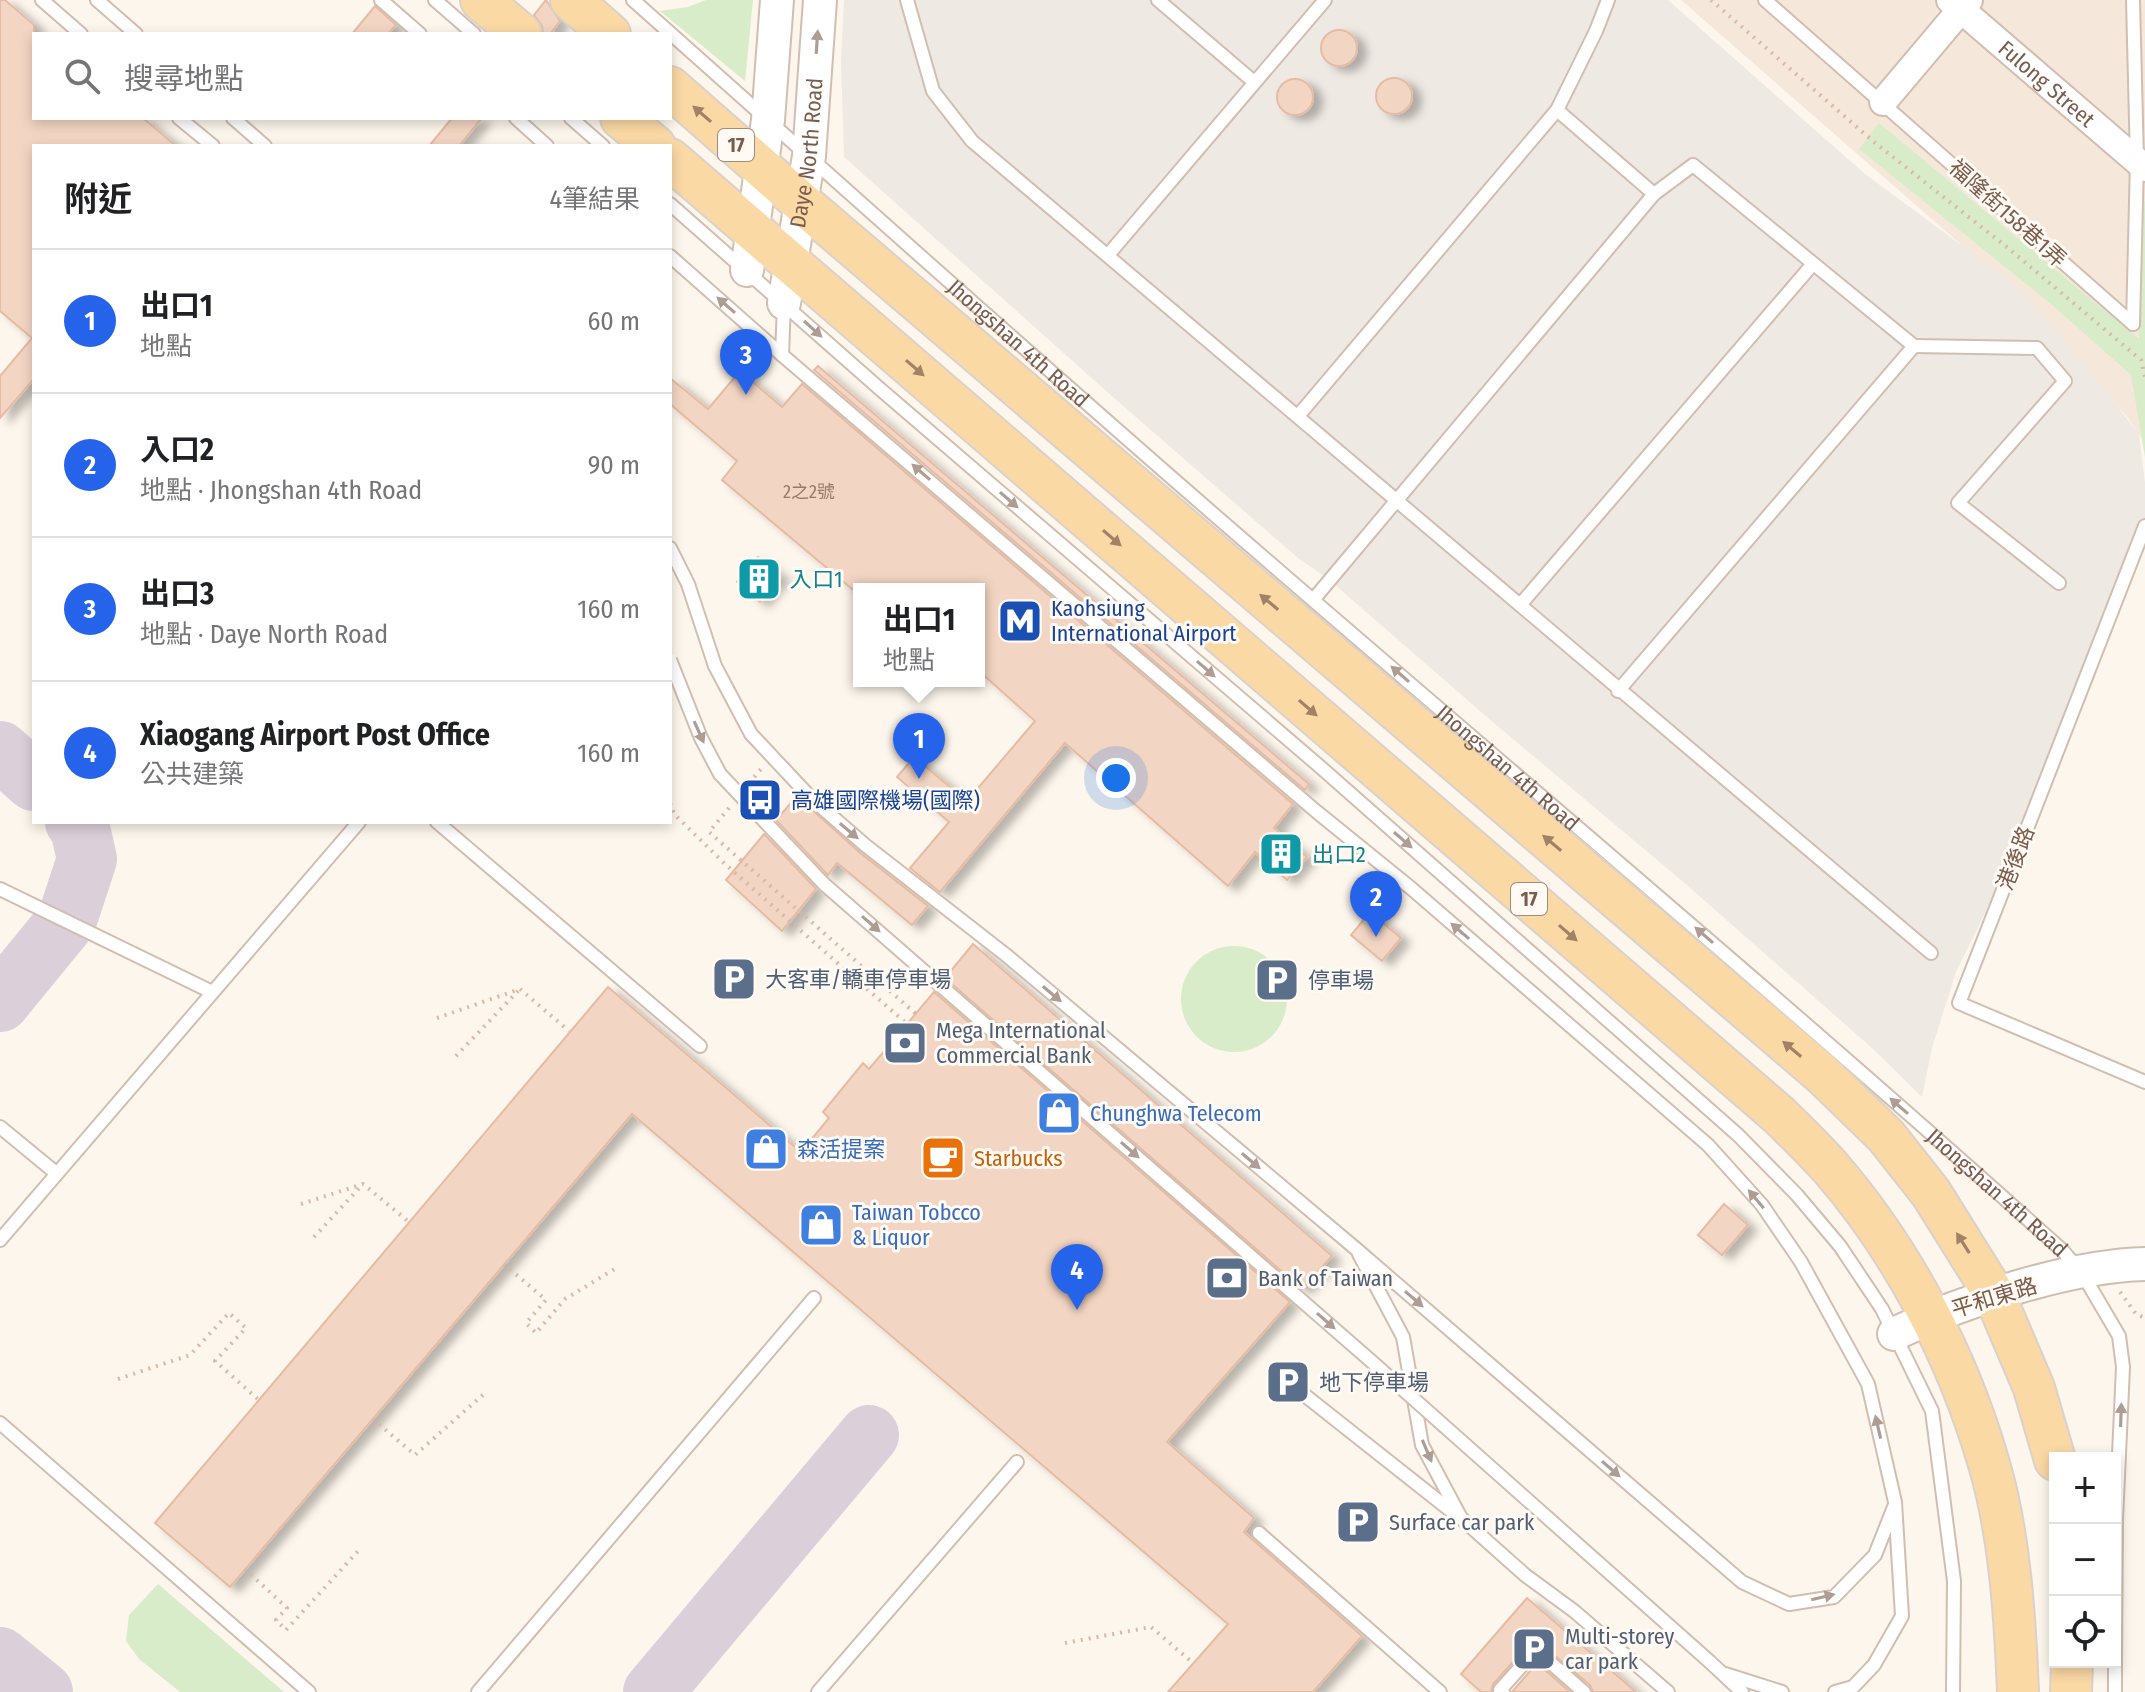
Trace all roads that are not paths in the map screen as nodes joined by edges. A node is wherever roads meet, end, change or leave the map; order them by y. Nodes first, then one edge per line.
1 (42, 0) edge
2 (97, 0) edge
3 (381, 0) edge
4 (435, 0) edge
5 (481, 0) edge
6 (571, 0) edge
7 (633, 0) edge
8 (777, 0) edge
9 (820, 0) edge
10 (907, 0) edge
11 (1158, 0) edge
12 (1325, 0) edge
13 (1608, 0) edge
14 (1765, 0) edge
15 (2133, 0) edge
16 (1960, 3) edge
17 (79, 32) edge
18 (134, 32) edge
19 (418, 32) edge
20 (472, 32) edge
21 (519, 32) edge
22 (608, 32) edge
23 (669, 32) edge
24 (672, 35) edge
25 (1254, 82) junction
26 (672, 89) edge
27 (1883, 102) junction
28 (1557, 110) junction
29 (181, 120) edge
30 (235, 120) edge
31 (518, 120) edge
32 (573, 120) edge
33 (623, 120) edge
34 (768, 120) junction
35 (207, 143) edge
36 (263, 144) edge
37 (545, 144) edge
38 (601, 144) edge
39 (653, 144) edge
40 (809, 156) junction
41 (672, 161) edge
42 (2141, 164) edge
43 (762, 168) junction
44 (1654, 194) junction
45 (802, 203) junction
46 (672, 206) edge
47 (753, 228) junction
48 (1108, 255) junction
49 (672, 258) edge
50 (793, 262) junction
51 (1812, 265) junction
52 (747, 270) junction
53 (784, 303) junction
54 (1914, 346) junction
55 (782, 355) junction
56 (1298, 416) junction
57 (1397, 500) junction
58 (2145, 526) edge
59 (672, 552) edge
60 (2059, 583) dead end
61 (1313, 600) junction
62 (1520, 605) junction
63 (672, 665) edge
64 (1618, 691) junction
65 (357, 824) edge
66 (439, 824) edge
67 (0, 889) edge
68 (1931, 953) dead end
69 (212, 992) junction
70 (700, 1046) dead end
71 (2145, 1082) edge
72 (0, 1127) edge
73 (56, 1173) junction
74 (0, 1240) edge
75 (1355, 1248) junction
76 (2145, 1264) edge
77 (2082, 1273) junction
78 (1994, 1294) junction
79 (814, 1298) dead end
80 (1931, 1317) junction
81 (1894, 1334) junction
82 (1288, 1382) dead end
83 (0, 1423) edge
84 (2053, 1452) edge
85 (1017, 1462) dead end
86 (1895, 1502) junction
87 (1461, 1518) junction
88 (1259, 1533) dead end
89 (2115, 1596) edge
90 (2072, 1668) edge
91 (2115, 1668) edge
92 (1725, 1674) junction
93 (309, 1692) edge
94 (478, 1692) edge
95 (818, 1692) edge
96 (1440, 1692) edge
97 (1503, 1692) edge
98 (1584, 1692) edge
99 (1668, 1692) edge
100 (1742, 1692) edge
101 (1782, 1692) edge
102 (1835, 1692) edge
103 (1953, 1692) edge
104 (2018, 1692) edge
105 (2071, 1692) edge
106 (2115, 1692) edge

1 - 17 lane
2 - 18 lane
3 - 19 lane
4 - 20 lane
5 - 21 main road
6 - 22 main road
7 - 23 lane, Jhongshan 4th Road
8 - 34 street, Daye North Road
40 -> 9 street, Daye North Road
10 - 48 lane
11 - 25 lane
12 - 25 lane
13 - 28 lane
14 - 27 lane, 福隆街158巷1弄
15 - 42 lane
16 - 27 street
16 - 42 street, Fulong Street
24 - 34 lane, Jhongshan 4th Road
25 - 48 lane
43 -> 26 main road, Jhongshan 4th Road / 17
27 - 42 lane, 福隆街158巷1弄
28 - 44 lane
28 - 56 lane
29 - 35 lane
30 - 36 lane
31 - 37 lane
32 - 38 lane
33 - 39 main road
34 - 40 lane, Jhongshan 4th Road
34 - 43 street, Daye North Road
40 - 45 street, Daye North Road
40 - 61 lane, Jhongshan 4th Road
41 - 47 main road, 17
43 - 45 main road, Jhongshan 4th Road / 17
43 - 47 street, Daye North Road
44 - 51 lane
44 - 57 lane
45 - 50 street, Daye North Road
78 -> 45 main road, Jhongshan 4th Road / 17
46 - 52 lane
47 - 50 main road, 17
47 - 52 street, Daye North Road
48 - 56 lane
55 -> 49 lane
50 - 53 street, Daye North Road
50 -> 80 main road, 17
51 - 54 lane
51 - 62 lane
52 - 53 lane
53 - 55 lane
53 -> 81 lane
54 - 60 lane
54 - 64 lane
86 -> 55 lane
56 - 57 lane
57 - 61 lane
57 - 62 lane
58 - 71 lane, 港後路
59 -> 75 lane
77 -> 61 lane, Jhongshan 4th Road
62 - 64 lane
63 -> 92 lane, bridge
64 - 68 lane
65 - 69 lane
66 - 70 lane
67 - 69 lane
69 - 73 lane
72 - 73 lane
73 - 74 lane
75 -> 86 lane
75 -> 87 lane
76 - 77 street, 平和東路
77 - 78 street, 平和東路
89 -> 77 lane, Jhongshan 4th Road
78 - 80 street, 平和東路
78 - 84 main road, Jhongshan 4th Road / 17
79 - 94 lane
80 - 81 street, 平和東路
80 - 104 main road, 17
81 - 103 lane
82 - 87 lane
83 - 93 lane
85 - 95 lane
86 - 102 lane
87 - 99 lane
88 - 96 lane
90 - 105 main road
91 - 106 lane, Jhongshan 4th Road
92 - 100 lane
92 - 101 lane
97 - 98 lane

